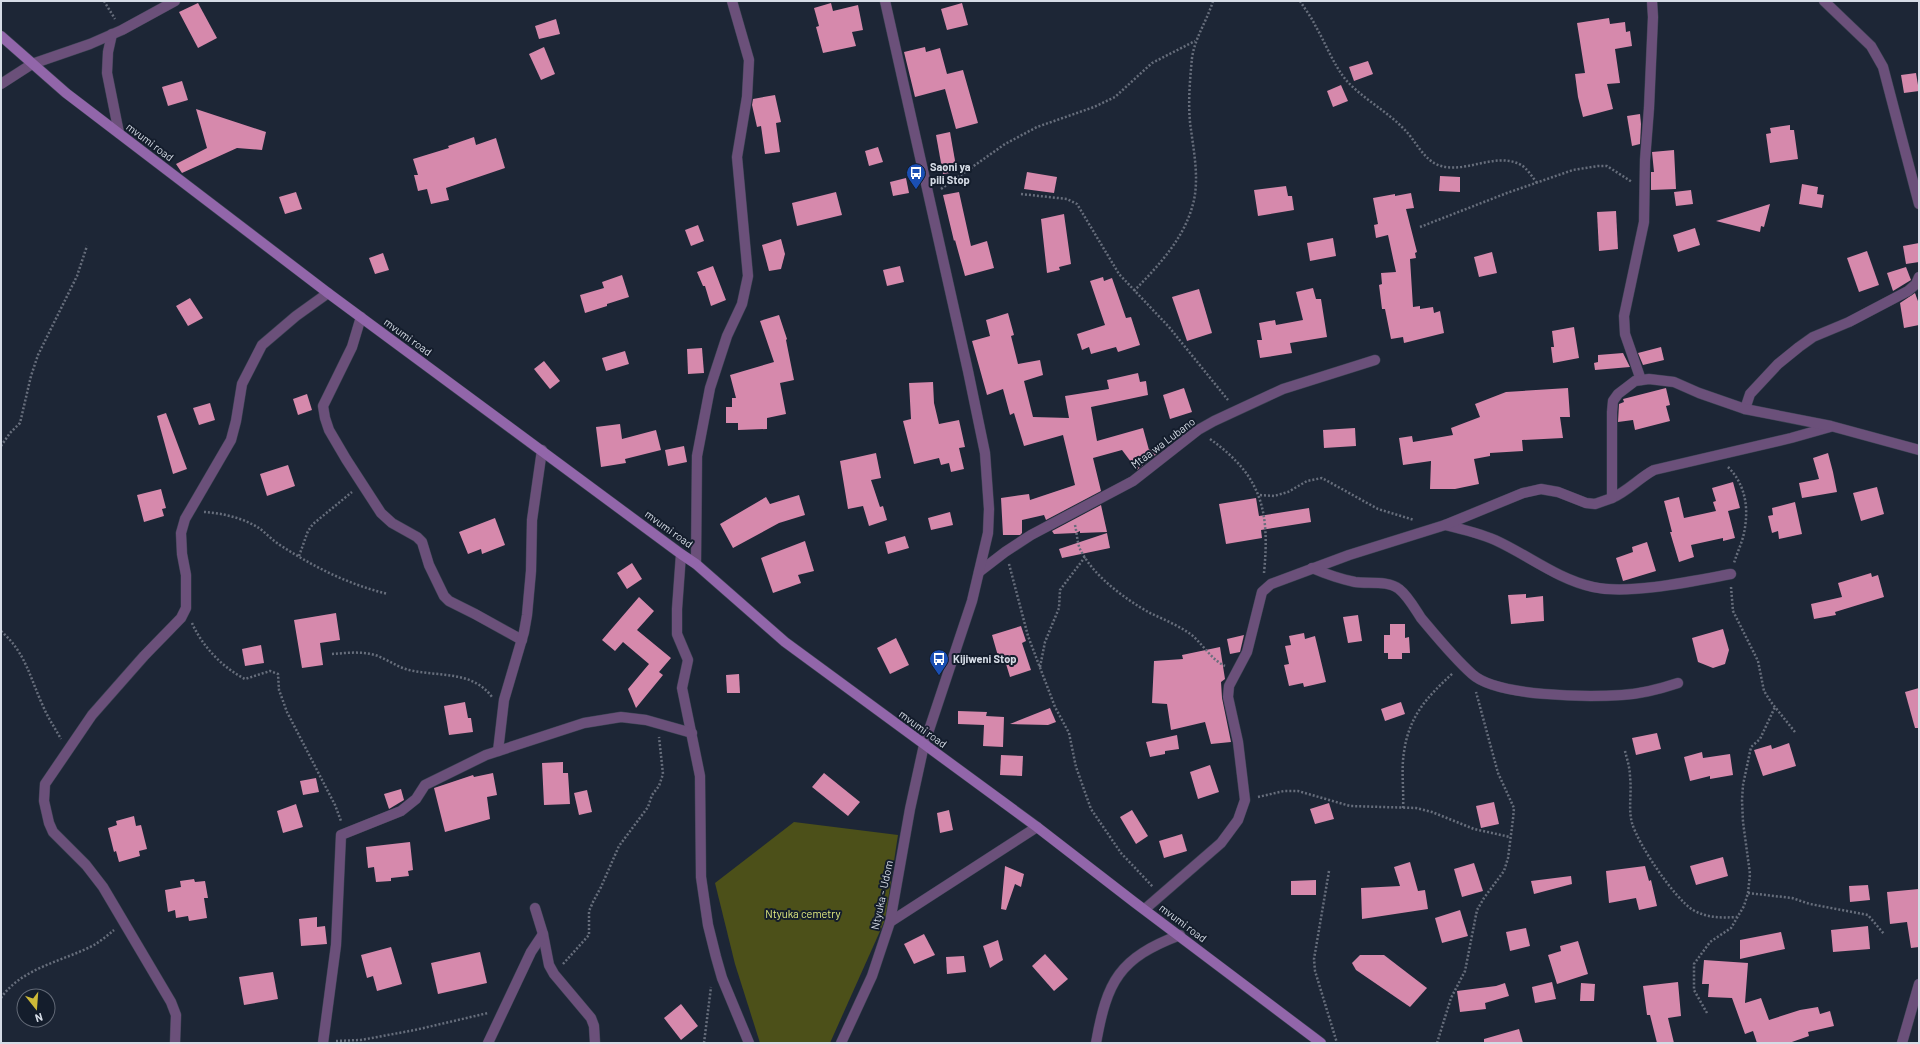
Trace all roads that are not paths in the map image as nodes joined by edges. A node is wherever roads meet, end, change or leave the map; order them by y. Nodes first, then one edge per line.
1 (175, 1) edge
2 (732, 1) edge
3 (885, 1) edge
4 (1652, 1) edge
5 (1824, 1) edge
6 (112, 34) junction
7 (1, 36) edge
8 (32, 64) junction
9 (1, 84) edge
10 (119, 133) junction
11 (1919, 204) edge
12 (1919, 277) edge
13 (328, 293) junction
14 (361, 317) junction
15 (1375, 360) dead end
16 (1641, 380) junction
17 (1745, 409) junction
18 (1832, 426) junction
19 (542, 450) junction
20 (1919, 450) edge
21 (1612, 498) junction
22 (1445, 525) junction
23 (681, 554) junction
24 (696, 564) junction
25 (1312, 568) junction
26 (979, 572) junction
27 (1731, 574) road end
28 (522, 640) junction
29 (1678, 683) dead end
30 (692, 733) junction
31 (924, 745) junction
32 (498, 751) junction
33 (1038, 827) junction
34 (535, 908) dead end
35 (1145, 909) junction
36 (890, 922) junction
37 (543, 934) junction
38 (1180, 935) junction
39 (1919, 984) edge
40 (323, 1041) edge
41 (175, 1043) edge
42 (488, 1043) edge
43 (595, 1043) edge
44 (749, 1043) edge
45 (841, 1043) edge
46 (1096, 1043) edge
47 (1321, 1043) edge
48 (1902, 1043) edge

1 - 6 street
2 - 24 street
3 - 26 street, Ntyuka - Udom
4 - 16 street
5 - 11 street
6 - 8 street
6 - 10 street
7 - 8 street, mvumi road
8 - 9 street
8 - 10 street, mvumi road
10 - 13 street, mvumi road
12 - 17 street
13 - 14 street, mvumi road
13 - 41 street
14 - 19 street, mvumi road
14 - 28 street
15 - 26 street, Mtaa wa Lubano
16 - 17 street
16 - 21 street
17 - 18 street
18 - 20 street
18 - 21 street
19 - 23 street, mvumi road
19 - 28 street
21 - 22 street
22 - 25 street
22 - 27 street
23 - 24 street, mvumi road
23 - 30 street
24 - 31 street, mvumi road
25 - 29 street
25 - 35 street
26 - 31 street, Ntyuka - Udom
28 - 32 street
30 - 32 street
30 - 44 street
31 - 33 street, mvumi road
31 - 36 street, Ntyuka - Udom
32 - 40 street
33 - 35 street, mvumi road
33 - 36 street
34 - 37 street
35 - 38 street, mvumi road
36 - 45 street, Ntyuka - Udom
37 - 42 street
37 - 43 street
38 - 46 street
38 - 47 street, mvumi road
39 - 48 street

